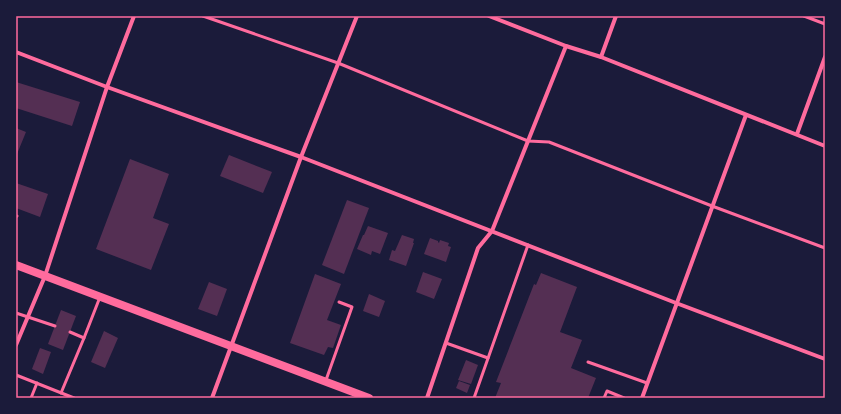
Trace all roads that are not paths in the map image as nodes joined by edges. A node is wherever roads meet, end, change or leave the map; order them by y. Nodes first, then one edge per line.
1 (134, 16) edge
2 (203, 16) edge
3 (357, 16) edge
4 (489, 16) edge
5 (616, 16) edge
6 (804, 16) edge
7 (825, 24) edge
8 (566, 46) junction
9 (16, 52) edge
10 (601, 57) junction
11 (825, 57) edge
12 (338, 63) junction
13 (107, 88) junction
14 (746, 115) junction
15 (797, 134) junction
16 (528, 141) junction
17 (825, 146) edge
18 (302, 157) junction
19 (712, 206) junction
20 (492, 231) junction
21 (528, 245) junction
22 (825, 248) edge
23 (16, 265) edge
24 (45, 276) junction
25 (100, 297) junction
26 (339, 302) dead end
27 (676, 303) junction
28 (16, 312) edge
29 (28, 317) junction
30 (55, 326) dead end
31 (70, 332) dead end
32 (84, 338) junction
33 (446, 343) junction
34 (16, 345) edge
35 (232, 347) junction
36 (488, 358) junction
37 (825, 359) edge
38 (588, 362) dead end
39 (16, 376) edge
40 (326, 382) junction
41 (37, 383) junction
42 (647, 383) junction
43 (61, 393) junction
44 (31, 398) edge
45 (74, 398) edge
46 (212, 398) edge
47 (369, 398) edge
48 (428, 398) edge
49 (474, 398) edge
50 (604, 398) edge
51 (624, 398) edge
52 (642, 398) edge

1 - 13 street
2 - 12 lane
3 - 12 street
4 - 8 street
5 - 10 street
6 - 7 lane
8 - 10 street
8 - 16 street
9 - 13 street
10 - 14 street
11 - 15 street
12 - 16 lane
12 - 18 street
13 - 18 street
13 - 24 street
14 - 15 street
14 - 19 street
15 - 17 street
16 - 19 lane
16 - 20 street
18 - 20 street
18 - 35 street
19 - 22 lane
19 - 27 street
20 - 21 street
20 - 33 street
21 - 27 street
21 - 36 lane
23 - 24 main road
24 - 25 main road
24 - 29 street
25 - 32 lane
25 - 35 main road
26 - 40 lane
27 - 37 street
27 - 42 street
28 - 29 lane
29 - 30 lane
29 - 34 street
31 - 32 lane
32 - 43 lane
33 - 36 lane
33 - 48 street
35 - 40 main road
35 - 46 street
36 - 49 lane
38 - 42 lane
39 - 41 lane
40 - 47 main road
41 - 43 lane
41 - 44 lane
42 - 52 street
43 - 45 lane
50 - 51 lane

